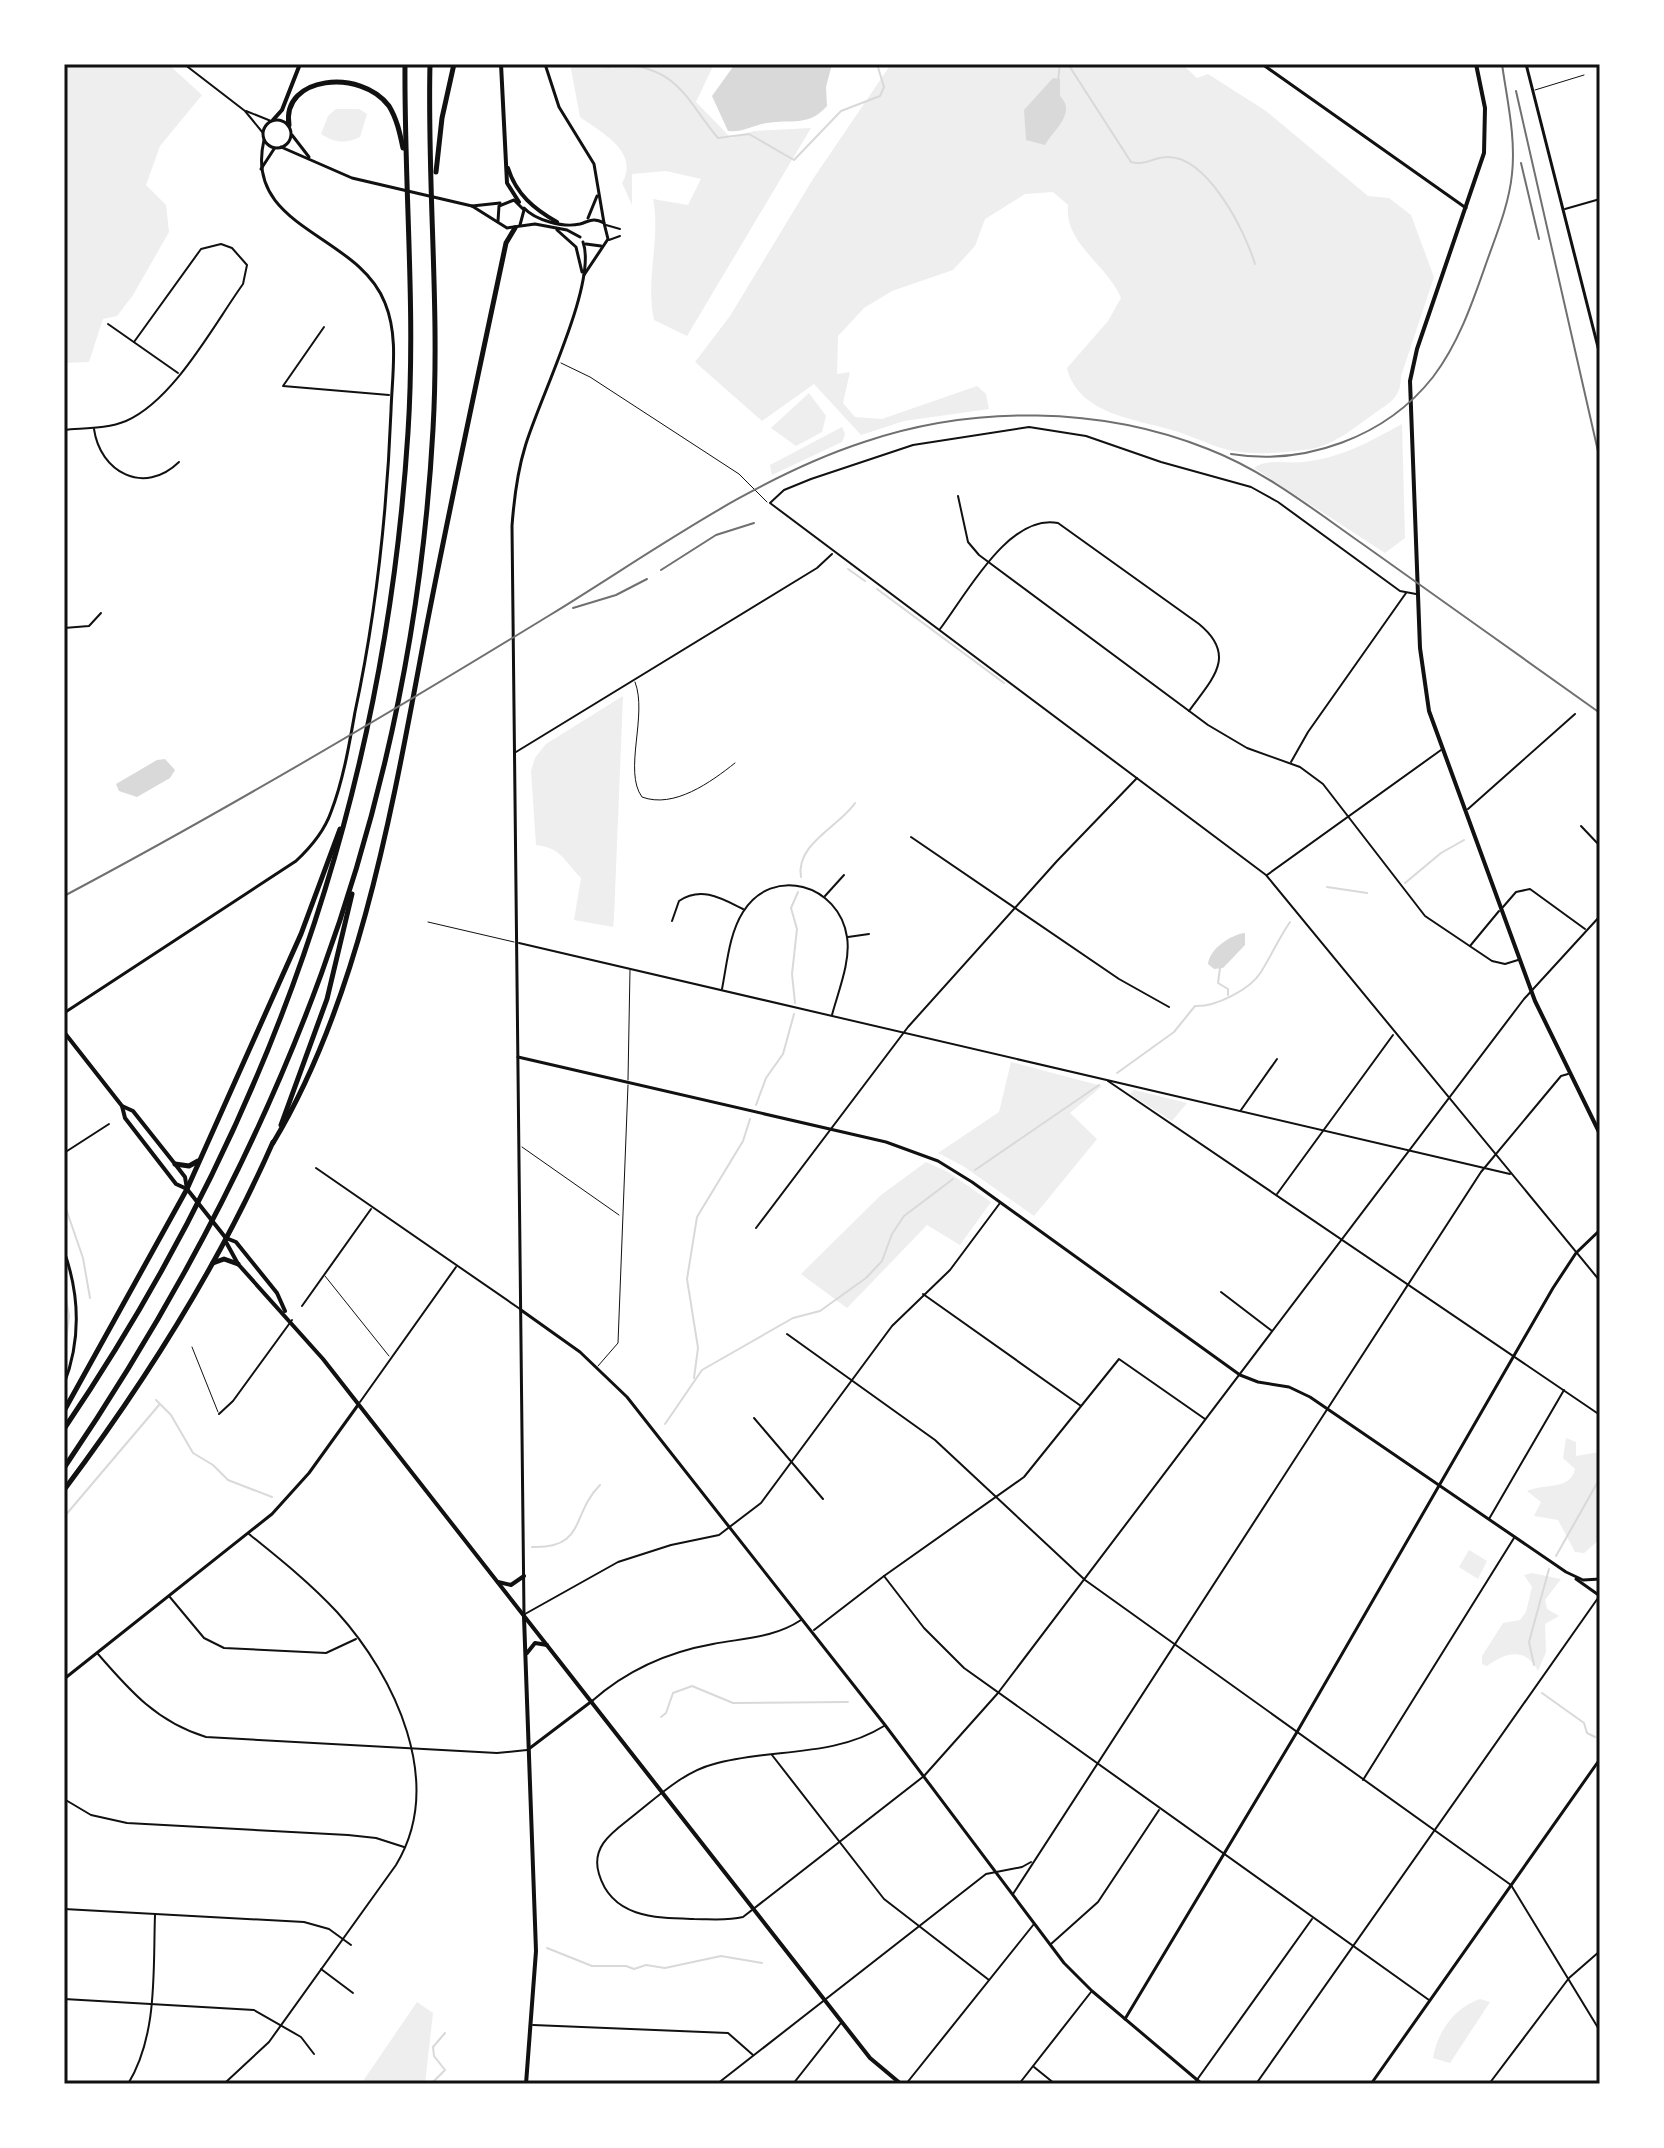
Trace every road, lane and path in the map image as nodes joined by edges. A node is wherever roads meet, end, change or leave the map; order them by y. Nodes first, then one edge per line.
1 (184, 64) edge
2 (300, 64) edge
3 (405, 64) edge
4 (430, 64) edge
5 (454, 64) edge
6 (501, 64) edge
7 (545, 64) edge
8 (1262, 64) edge
9 (1476, 64) edge
10 (1526, 64) edge
11 (1584, 75) dead end
12 (1533, 91) junction
13 (245, 111) junction
14 (272, 120) junction
15 (289, 125) junction
16 (263, 133) junction
17 (291, 134) junction
18 (264, 140) junction
19 (279, 148) junction
20 (309, 157) junction
21 (405, 163) junction
22 (508, 166) junction
23 (261, 169) junction
24 (433, 193) junction
25 (598, 195) junction
26 (1600, 199) edge
27 (519, 202) junction
28 (502, 203) junction
29 (472, 206) junction
30 (524, 208) junction
31 (1466, 208) junction
32 (1563, 209) junction
33 (498, 221) junction
34 (585, 222) junction
35 (605, 224) junction
36 (555, 225) junction
37 (517, 227) junction
38 (620, 229) dead end
39 (620, 236) dead end
40 (582, 240) junction
41 (603, 244) junction
42 (583, 278) junction
43 (108, 324) dead end
44 (324, 327) dead end
45 (134, 342) junction
46 (1600, 355) edge
47 (556, 361) junction
48 (179, 374) junction
49 (391, 396) junction
50 (93, 427) junction
51 (64, 430) edge
52 (179, 462) dead end
53 (958, 496) dead end
54 (770, 503) junction
55 (833, 553) junction
56 (989, 563) junction
57 (1406, 593) junction
58 (1417, 594) junction
59 (101, 613) dead end
60 (64, 628) edge
61 (939, 630) junction
62 (64, 634) edge
63 (634, 680) junction
64 (1189, 712) junction
65 (1575, 714) dead end
66 (1441, 750) junction
67 (514, 754) junction
68 (735, 763) dead end
69 (1290, 763) junction
70 (1138, 778) junction
71 (355, 782) junction
72 (1464, 812) junction
73 (1349, 816) junction
74 (1581, 826) dead end
75 (911, 837) dead end
76 (1600, 846) edge
77 (359, 863) junction
78 (844, 875) dead end
79 (1266, 875) junction
80 (824, 896) junction
81 (1016, 907) junction
82 (744, 909) junction
83 (1500, 910) junction
84 (1600, 916) edge
85 (672, 921) dead end
86 (428, 922) dead end
87 (1586, 930) junction
88 (869, 934) dead end
89 (847, 937) junction
90 (516, 942) junction
91 (1469, 947) junction
92 (1519, 960) junction
93 (630, 970) junction
94 (721, 991) junction
95 (1531, 992) junction
96 (1169, 1007) dead end
97 (64, 1013) edge
98 (832, 1016) junction
99 (64, 1032) edge
100 (904, 1033) junction
101 (1395, 1034) junction
102 (518, 1057) junction
103 (1277, 1059) dead end
104 (1568, 1074) junction
105 (1107, 1080) junction
106 (628, 1082) junction
107 (1449, 1098) junction
108 (122, 1106) junction
109 (1240, 1111) junction
110 (109, 1124) dead end
111 (1598, 1125) edge
112 (832, 1130) junction
113 (1322, 1130) junction
114 (1600, 1134) edge
115 (273, 1143) junction
116 (519, 1145) junction
117 (1409, 1150) junction
118 (64, 1153) edge
119 (1495, 1156) junction
120 (201, 1157) junction
121 (175, 1164) junction
122 (1484, 1167) junction
123 (316, 1168) dead end
124 (1511, 1175) junction
125 (187, 1189) junction
126 (1276, 1195) junction
127 (1000, 1202) junction
128 (372, 1208) junction
129 (621, 1217) junction
130 (756, 1228) dead end
131 (1600, 1230) edge
132 (225, 1237) junction
133 (1342, 1238) junction
134 (64, 1251) edge
135 (1576, 1253) junction
136 (238, 1264) junction
137 (209, 1266) junction
138 (457, 1266) junction
139 (324, 1275) junction
140 (1600, 1281) edge
141 (1409, 1283) junction
142 (1221, 1292) dead end
143 (923, 1294) junction
144 (302, 1306) dead end
145 (521, 1310) junction
146 (286, 1313) junction
147 (292, 1320) junction
148 (1273, 1332) junction
149 (787, 1334) dead end
150 (192, 1347) dead end
151 (1515, 1356) junction
152 (391, 1358) junction
153 (598, 1366) junction
154 (1240, 1375) junction
155 (851, 1380) junction
156 (64, 1384) edge
157 (1564, 1390) junction
158 (359, 1404) junction
159 (1082, 1407) junction
160 (1327, 1408) junction
161 (64, 1411) edge
162 (219, 1414) joint
163 (1600, 1415) edge
164 (754, 1418) dead end
165 (1206, 1420) junction
166 (64, 1429) edge
167 (790, 1462) junction
168 (64, 1468) edge
169 (1440, 1487) junction
170 (64, 1490) edge
171 (997, 1497) junction
172 (823, 1499) dead end
173 (1489, 1520) junction
174 (730, 1528) junction
175 (249, 1534) junction
176 (1514, 1537) junction
177 (1566, 1572) junction
178 (524, 1576) junction
179 (884, 1576) junction
180 (1600, 1579) edge
181 (1085, 1580) junction
182 (498, 1581) junction
183 (169, 1596) junction
184 (1600, 1596) edge
185 (524, 1615) junction
186 (802, 1619) junction
187 (812, 1631) junction
188 (357, 1638) junction
189 (1174, 1644) junction
190 (550, 1646) junction
191 (97, 1653) junction
192 (527, 1653) junction
193 (64, 1679) edge
194 (998, 1693) junction
195 (592, 1701) junction
196 (885, 1725) junction
197 (1297, 1732) junction
198 (412, 1748) junction
199 (530, 1748) junction
200 (771, 1755) junction
201 (1600, 1759) edge
202 (1096, 1764) junction
203 (924, 1776) junction
204 (1363, 1780) junction
205 (663, 1793) junction
206 (64, 1799) edge
207 (1160, 1809) junction
208 (1434, 1831) junction
209 (840, 1843) junction
210 (405, 1848) junction
211 (1225, 1856) junction
212 (1032, 1861) junction
213 (995, 1871) junction
214 (1511, 1885) junction
215 (1013, 1894) junction
216 (64, 1909) edge
217 (754, 1910) junction
218 (155, 1914) junction
219 (1313, 1918) junction
220 (1035, 1924) junction
221 (918, 1927) junction
222 (342, 1937) junction
223 (1051, 1944) junction
224 (351, 1945) dead end
225 (1353, 1947) junction
226 (1600, 1951) edge
227 (320, 1969) junction
228 (1569, 1978) junction
229 (989, 1980) junction
230 (1092, 1991) junction
231 (353, 1993) dead end
232 (64, 1999) edge
233 (826, 2000) junction
234 (1430, 2001) junction
235 (150, 2004) junction
236 (1125, 2019) junction
237 (841, 2022) junction
238 (281, 2024) junction
239 (533, 2025) junction
240 (1600, 2031) edge
241 (314, 2054) dead end
242 (753, 2056) junction
243 (1033, 2066) junction
244 (226, 2083) edge
245 (1198, 2083) edge
246 (128, 2084) edge
247 (526, 2084) edge
248 (717, 2084) edge
249 (793, 2084) edge
250 (903, 2084) edge
251 (1019, 2084) edge
252 (1055, 2084) edge
253 (1256, 2084) edge
254 (1371, 2084) edge
255 (1489, 2084) edge

1 - 13 street
2 - 14 main road
3 - 21 highway
4 - 24 highway
5 - 24 highway
6 - 22 main road
7 - 25 street
8 - 31 street
9 - 31 main road
10 - 12 street
11 - 12 lane
12 - 32 street
13 - 14 street
13 - 16 street
14 - 15 street
14 - 16 street
15 - 17 street
15 - 21 highway
16 - 18 street
17 - 19 street
17 - 20 street
18 - 19 street
18 - 23 street
19 - 20 street
19 - 23 street
20 - 29 street
21 - 71 highway
22 - 27 main road
22 - 36 main road
23 - 49 street
24 - 77 highway
25 - 34 street
25 - 35 street
26 - 32 street
27 - 28 street
27 - 30 street
28 - 29 street
28 - 33 street
29 - 33 street
30 - 36 street
30 - 37 street
31 - 58 main road
32 - 46 street
33 - 37 street
34 - 35 street
34 - 36 street
34 - 40 street
35 - 38 street
35 - 41 street
36 - 37 street
36 - 40 street
36 - 42 street
37 - 115 highway
39 - 41 street
40 - 41 street
40 - 42 street
41 - 42 street
42 - 47 street
43 - 45 street
44 - 49 street
45 - 48 street
45 - 48 street
47 - 54 lane
47 - 67 street
48 - 50 street
49 - 97 street
50 - 51 street
50 - 52 street
53 - 56 street
54 - 55 street
54 - 57 street
55 - 61 street
55 - 63 street
56 - 61 street
56 - 64 street
56 - 64 street
57 - 58 street
57 - 69 street
58 - 66 main road
59 - 60 street
60 - 62 street
61 - 70 street
63 - 67 street
63 - 68 lane
64 - 69 street
65 - 72 street
66 - 72 main road
66 - 73 street
67 - 90 street
69 - 73 street
70 - 79 street
70 - 81 street
71 - 120 highway
71 - 166 highway
72 - 83 main road
73 - 79 street
73 - 91 street
74 - 76 street
75 - 81 street
77 - 115 highway
77 - 168 highway
78 - 80 street
79 - 101 street
80 - 82 street
80 - 89 street
81 - 96 street
81 - 100 street
82 - 85 street
82 - 94 street
83 - 87 street
83 - 91 street
83 - 92 main road
84 - 87 street
86 - 90 lane
87 - 95 street
88 - 89 street
89 - 98 street
90 - 93 street
90 - 102 street
91 - 92 street
92 - 95 main road
93 - 94 street
93 - 106 lane
94 - 98 street
95 - 104 main road
95 - 107 street
98 - 100 street
99 - 108 main road
100 - 105 street
100 - 112 street
101 - 107 street
101 - 113 street
102 - 106 street
102 - 116 street
103 - 109 street
104 - 111 main road
104 - 119 street
105 - 109 street
105 - 126 street
106 - 112 street
106 - 129 lane
107 - 117 street
107 - 119 street
108 - 121 main road
108 - 125 main road
109 - 113 street
110 - 118 street
111 - 114 main road
112 - 127 street
112 - 130 street
113 - 117 street
113 - 126 street
115 - 132 highway
116 - 129 lane
116 - 145 street
117 - 122 street
117 - 133 street
119 - 122 street
119 - 124 street
120 - 121 highway
120 - 125 highway
121 - 125 main road
122 - 124 street
122 - 141 street
123 - 128 street
124 - 135 street
125 - 132 main road
125 - 161 highway
126 - 133 street
127 - 143 street
127 - 154 street
128 - 138 street
128 - 139 street
129 - 153 lane
131 - 135 street
132 - 136 main road
132 - 137 highway
132 - 146 main road
133 - 141 street
133 - 148 street
134 - 156 street
135 - 140 street
135 - 151 street
136 - 137 highway
136 - 146 main road
137 - 170 highway
138 - 145 street
138 - 152 street
139 - 144 street
139 - 152 lane
141 - 151 street
141 - 160 street
142 - 148 street
143 - 155 street
143 - 159 street
145 - 153 street
145 - 178 street
146 - 147 main road
147 - 158 main road
147 - 162 street
148 - 154 street
149 - 155 street
150 - 162 lane
151 - 157 street
151 - 169 street
152 - 158 street
153 - 174 street
154 - 160 street
154 - 165 street
155 - 167 street
155 - 171 street
157 - 163 street
157 - 173 street
158 - 175 street
158 - 182 main road
159 - 165 street
159 - 171 street
160 - 169 street
160 - 189 street
164 - 167 street
165 - 181 street
167 - 172 street
167 - 174 street
169 - 173 street
169 - 197 street
171 - 179 street
171 - 181 street
173 - 176 street
174 - 185 street
174 - 186 street
175 - 183 street
175 - 188 street
176 - 177 street
176 - 204 street
177 - 180 street
177 - 184 street
178 - 182 main road
178 - 185 street
179 - 187 street
179 - 194 street
181 - 189 street
181 - 194 street
182 - 185 main road
183 - 188 street
183 - 191 street
184 - 208 street
185 - 190 main road
185 - 192 main road
186 - 187 street
186 - 195 street
187 - 196 street
188 - 198 street
189 - 197 street
189 - 202 street
190 - 192 main road
190 - 195 main road
191 - 193 street
191 - 198 street
192 - 199 main road
194 - 202 street
194 - 203 street
195 - 199 street
195 - 205 main road
196 - 200 street
196 - 203 street
197 - 204 street
197 - 211 street
198 - 199 street
198 - 210 street
199 - 239 main road
200 - 205 street
200 - 209 street
201 - 214 street
202 - 207 street
202 - 212 street
203 - 209 street
203 - 213 street
204 - 208 street
205 - 217 main road
205 - 217 street
206 - 210 street
207 - 211 street
207 - 223 street
208 - 214 street
208 - 225 street
209 - 217 street
209 - 221 street
210 - 222 street
211 - 219 street
211 - 236 street
212 - 213 street
212 - 215 street
213 - 215 street
213 - 221 street
214 - 228 street
214 - 234 street
215 - 220 street
216 - 218 street
217 - 233 main road
218 - 222 street
218 - 235 street
219 - 225 street
219 - 245 street
220 - 223 street
220 - 229 street
221 - 229 street
221 - 233 street
222 - 224 street
222 - 227 street
223 - 230 street
225 - 234 street
225 - 253 street
226 - 228 street
227 - 231 street
227 - 238 street
228 - 240 street
228 - 255 street
229 - 250 street
230 - 236 street
230 - 243 street
232 - 235 street
233 - 237 main road
233 - 242 street
234 - 254 street
235 - 238 street
235 - 246 street
236 - 245 street
237 - 249 street
237 - 250 main road
238 - 241 street
238 - 244 street
239 - 242 street
239 - 247 main road
242 - 248 street
243 - 251 street
243 - 252 street

